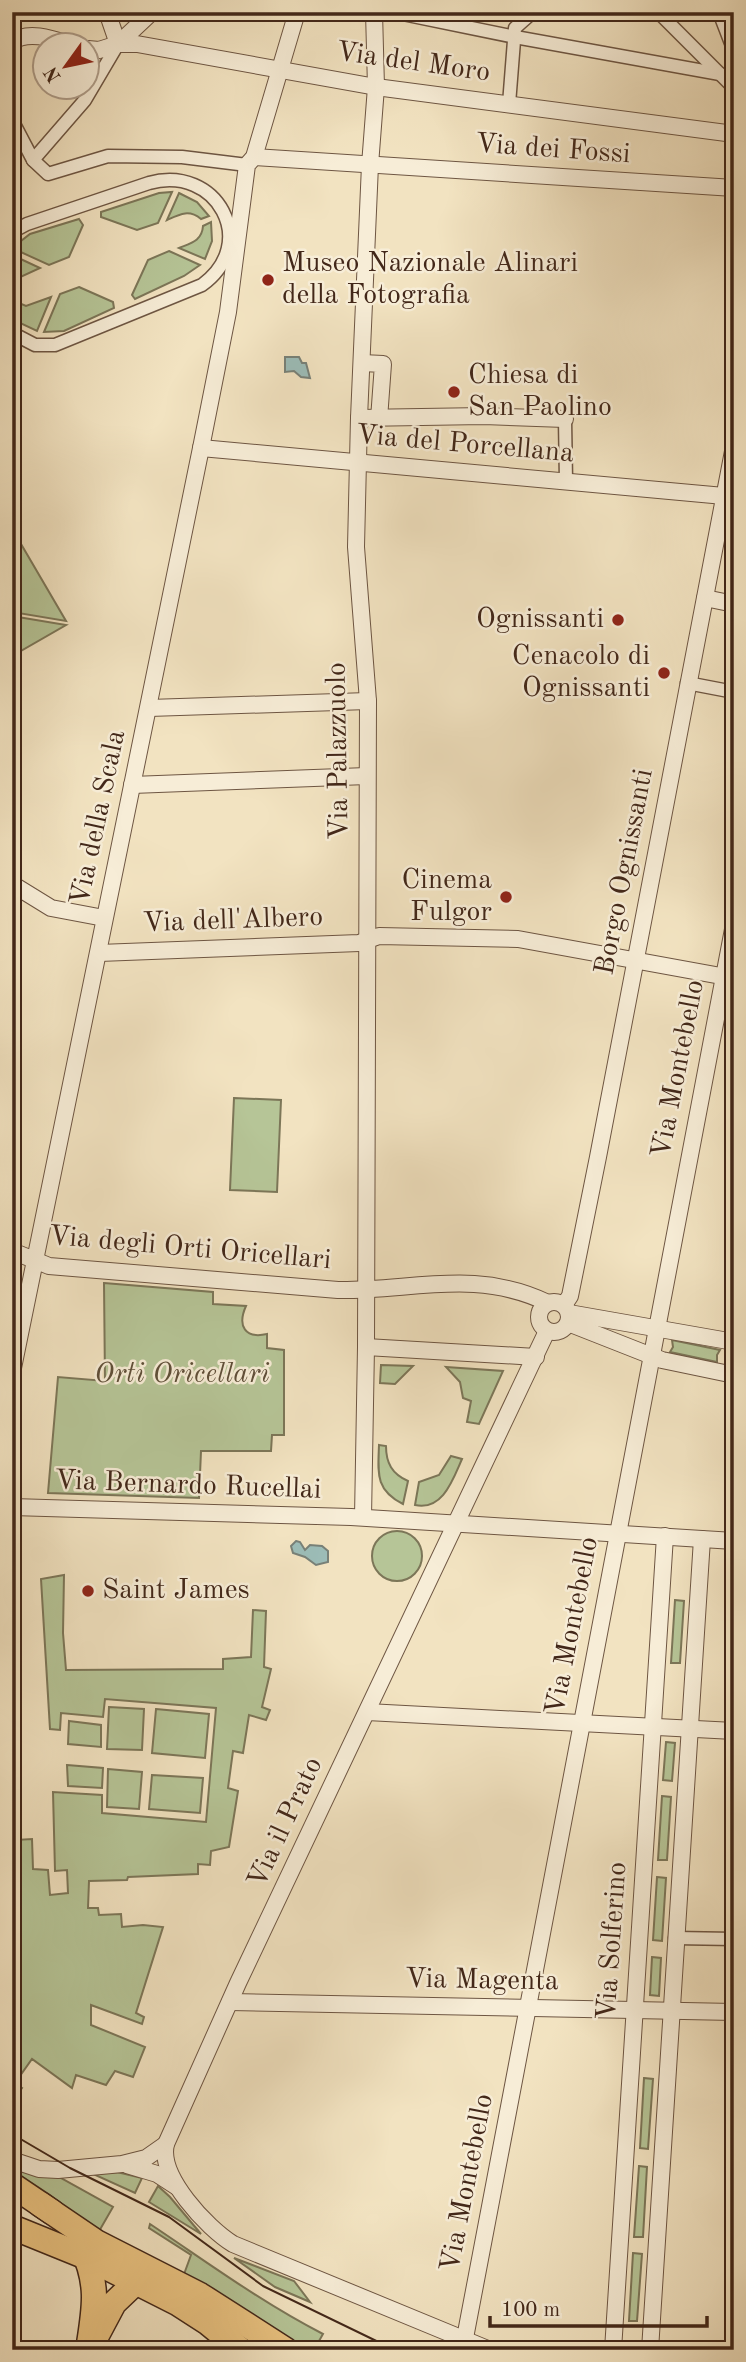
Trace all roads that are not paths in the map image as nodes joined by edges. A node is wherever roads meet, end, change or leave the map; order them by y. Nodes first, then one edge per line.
1 (107, 12) edge
2 (152, 12) edge
3 (297, 12) edge
4 (374, 12) edge
5 (393, 12) edge
6 (533, 12) edge
7 (658, 12) edge
8 (719, 12) edge
9 (32, 35) edge
10 (514, 37) junction
11 (12, 42) edge
12 (118, 44) junction
13 (102, 49) edge
14 (734, 51) edge
15 (281, 69) junction
16 (720, 74) junction
17 (376, 86) junction
18 (734, 88) edge
19 (509, 104) junction
20 (12, 120) edge
21 (734, 134) edge
22 (33, 160) junction
23 (250, 161) junction
24 (370, 165) junction
25 (734, 188) edge
26 (12, 232) edge
27 (12, 333) edge
28 (362, 363) junction
29 (359, 418) junction
30 (384, 419) junction
31 (565, 419) joint
32 (734, 446) edge
33 (201, 448) junction
34 (358, 461) junction
35 (566, 482) junction
36 (724, 496) junction
37 (705, 598) junction
38 (734, 604) edge
39 (687, 683) junction
40 (734, 692) edge
41 (368, 701) junction
42 (149, 708) junction
43 (367, 776) junction
44 (132, 785) junction
45 (12, 884) edge
46 (104, 918) junction
47 (734, 924) edge
48 (368, 940) junction
49 (99, 953) junction
50 (635, 960) junction
51 (729, 977) edge
52 (12, 1251) edge
53 (34, 1261) junction
54 (365, 1290) junction
55 (562, 1311) junction
56 (657, 1328) junction
57 (547, 1331) junction
58 (366, 1342) junction
59 (734, 1342) edge
60 (651, 1355) junction
61 (536, 1357) junction
62 (12, 1373) edge
63 (734, 1375) edge
64 (12, 1507) edge
65 (363, 1517) junction
66 (456, 1525) junction
67 (618, 1533) junction
68 (665, 1536) junction
69 (702, 1539) junction
70 (734, 1541) edge
71 (367, 1712) junction
72 (581, 1723) junction
73 (653, 1727) junction
74 (689, 1729) junction
75 (734, 1731) edge
76 (675, 1938) junction
77 (734, 1939) edge
78 (230, 2002) junction
79 (528, 2008) junction
80 (635, 2010) junction
81 (671, 2011) junction
82 (734, 2012) edge
83 (166, 2144) junction
84 (12, 2160) edge
85 (122, 2164) junction
86 (179, 2188) junction
87 (22, 2192) edge
88 (12, 2227) edge
89 (86, 2257) junction
90 (135, 2283) junction
91 (197, 2305) junction
92 (247, 2325) junction
93 (465, 2338) junction
94 (223, 2340) edge
95 (88, 2350) edge
96 (241, 2350) edge
97 (265, 2350) edge
98 (286, 2350) edge
99 (490, 2350) edge
100 (613, 2350) edge
101 (650, 2350) edge

1 - 12 street
2 - 12 street
3 - 15 street, Via della Scala
4 - 17 street, Via Palazzuolo
5 - 10 street
6 - 10 street
7 - 16 street
8 - 14 street
9 - 11 street
10 - 16 street
10 - 19 street
12 - 13 street, Via del Moro
12 - 15 street, Via del Moro
12 - 22 street
15 - 17 street, Via del Moro
15 - 23 street, Via della Scala
16 - 18 street
17 - 19 street, Via del Moro
17 - 24 street, Via Palazzuolo
19 - 21 street, Via del Moro
20 - 22 street
22 - 23 street
23 - 24 street, Via dei Fossi
23 - 33 street, Via della Scala
24 - 25 street, Via dei Fossi
24 - 28 street, Via Palazzuolo
26 - 27 street
28 - 29 street, Via Palazzuolo
28 - 30 street
29 - 30 street
29 - 34 street, Via Palazzuolo
30 - 31 street
31 - 35 street
32 - 36 street, Borgo Ognissanti
33 - 34 street, Via del Porcellana
33 - 42 street, Via della Scala
34 - 35 street, Via del Porcellana
34 - 41 street, Via Palazzuolo
35 - 36 street, Via del Porcellana
36 - 37 street, Borgo Ognissanti
37 - 38 street
37 - 39 street, Borgo Ognissanti
39 - 40 street
39 - 50 street, Borgo Ognissanti
41 - 42 street
41 - 43 street, Via Palazzuolo
42 - 44 street, Via della Scala
43 - 44 street
43 - 48 street, Via Palazzuolo
44 - 46 street, Via della Scala
45 - 46 street
46 - 49 street, Via della Scala
47 - 51 street, Via Montebello
48 - 49 street, Via dell'Albero
48 - 50 street, Via dell'Albero
48 - 54 street, Via Palazzuolo
49 - 53 street, Via della Scala
50 - 51 street, Via dell'Albero
50 - 55 street, Borgo Ognissanti
51 - 56 street, Via Montebello
52 - 53 street, Via degli Orti Oricellari
53 - 54 street, Via degli Orti Oricellari
53 - 62 street, Via della Scala
54 - 55 street, Via degli Orti Oricellari
54 - 58 street, Via Palazzuolo
55 - 56 street
55 - 57 street
55 - 57 street, Via il Prato
55 - 60 street
56 - 59 street
56 - 60 street, Via Montebello
57 - 61 street, Via il Prato
58 - 61 street
58 - 65 street
60 - 63 street
60 - 67 street, Via Montebello
61 - 66 street, Via il Prato
64 - 65 street, Via Bernardo Rucellai
65 - 66 street
66 - 67 street
66 - 71 street, Via il Prato
67 - 68 street
67 - 72 street, Via Montebello
68 - 69 street
68 - 73 street, Via Solferino
69 - 70 street
69 - 74 street
71 - 72 street
71 - 78 street, Via il Prato
72 - 73 street
72 - 79 street, Via Montebello
73 - 74 street
73 - 80 street, Via Solferino
74 - 75 street
74 - 76 street
76 - 77 street
76 - 81 street
78 - 79 street, Via Magenta
78 - 83 street, Via il Prato
79 - 80 street, Via Magenta
79 - 93 street, Via Montebello
80 - 81 street, Via Magenta
80 - 100 street, Via Solferino
81 - 82 street, Via Magenta
81 - 101 street
83 - 85 street
83 - 86 street
84 - 85 street
85 - 86 street
86 - 93 street
87 - 89 main road
87 - 91 main road
88 - 89 main road
89 - 90 main road
89 - 95 main road
90 - 91 main road
90 - 95 main road
91 - 92 main road
91 - 94 main road
92 - 97 street
92 - 98 main road
93 - 99 street
94 - 96 main road

